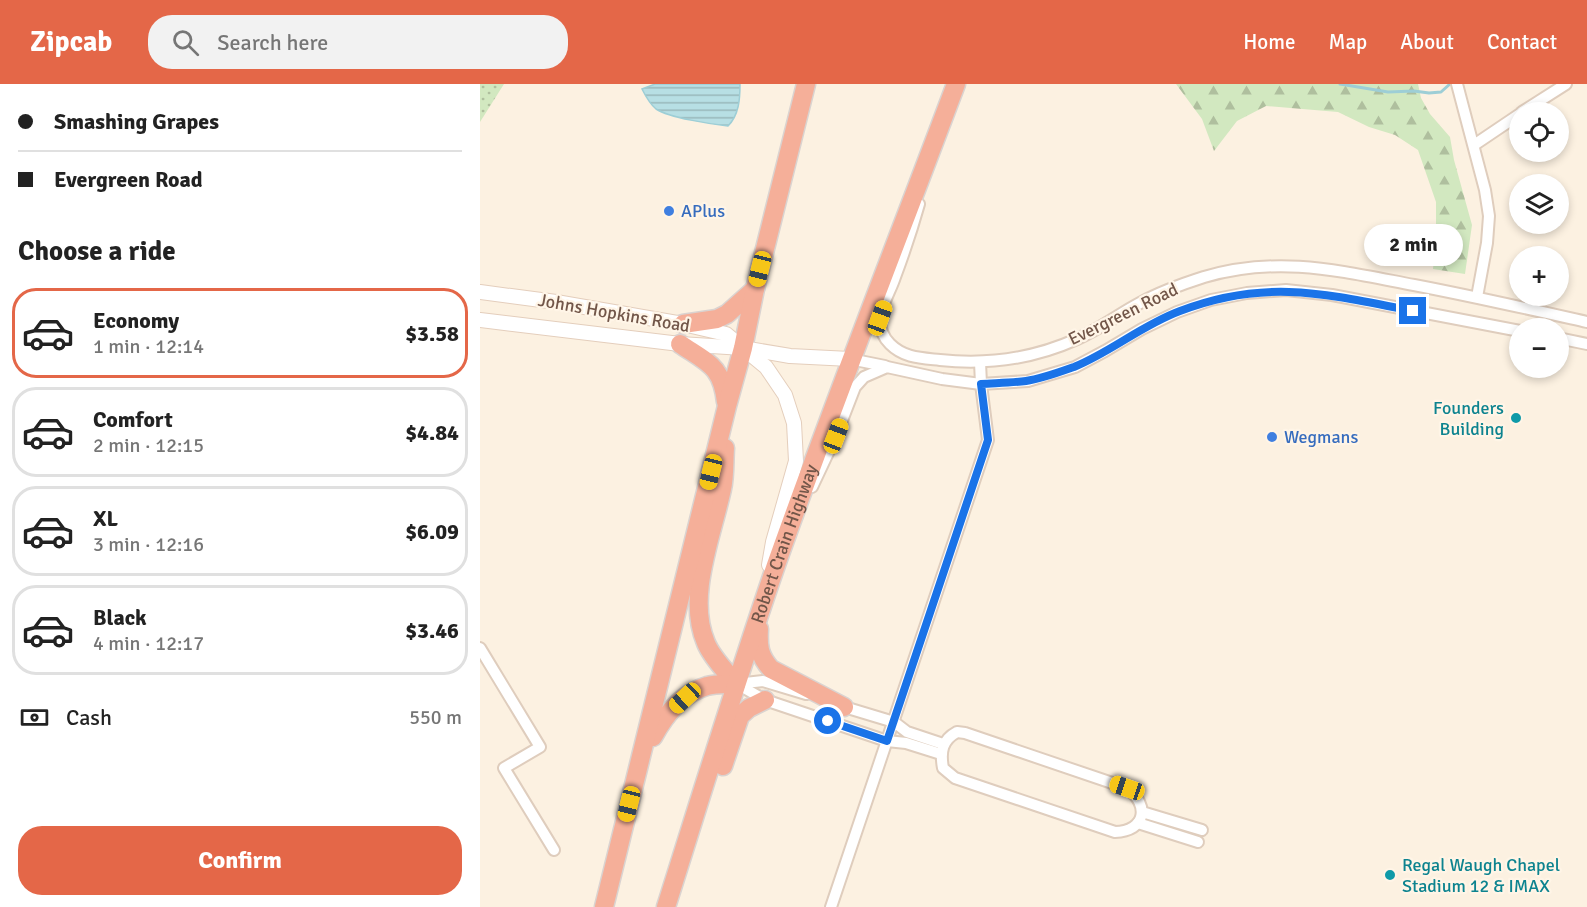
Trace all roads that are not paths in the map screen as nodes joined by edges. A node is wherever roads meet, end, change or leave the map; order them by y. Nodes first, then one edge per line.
1 (806, 84) edge
2 (956, 84) edge
3 (1566, 84) edge
4 (1459, 89) edge
5 (1538, 102) edge
6 (1509, 121) edge
7 (941, 125) junction
8 (1474, 145) junction
9 (755, 289) junction
10 (480, 292) edge
11 (1477, 297) junction
12 (480, 321) edge
13 (1587, 322) edge
14 (683, 324) junction
15 (1509, 329) edge
16 (1569, 340) edge
17 (1587, 344) edge
18 (680, 345) junction
19 (743, 348) junction
20 (850, 359) junction
21 (980, 362) junction
22 (888, 367) junction
23 (981, 384) junction
24 (727, 406) junction
25 (777, 564) junction
26 (760, 612) junction
27 (480, 648) edge
28 (736, 684) junction
29 (765, 700) junction
30 (844, 707) junction
31 (894, 722) junction
32 (887, 741) junction
33 (942, 749) junction
34 (640, 760) junction
35 (1140, 817) junction
36 (1202, 830) dead end
37 (1198, 842) dead end
38 (554, 850) dead end
39 (604, 907) edge
40 (667, 907) edge
41 (831, 907) edge

1 - 9 highway
2 - 7 highway, Robert Crain Highway
3 - 5 street
4 - 8 street
6 - 8 street
7 - 20 highway, Robert Crain Highway
7 - 21 street, Evergreen Road
8 - 11 street
9 - 14 highway
9 - 19 highway
10 - 14 street, Johns Hopkins Road
11 - 13 street, Evergreen Road
11 - 21 street, Evergreen Road
12 - 18 street, Johns Hopkins Road
14 - 19 street, Johns Hopkins Road
15 - 23 street, Evergreen Road
16 - 17 street
18 - 19 street, Johns Hopkins Road
18 - 24 highway
19 - 20 street, Johns Hopkins Road
19 - 24 highway
19 - 26 street, Johns Hopkins Road
20 - 22 street, Evergreen Road
20 - 25 highway, Robert Crain Highway
21 - 23 street
22 - 23 street, Evergreen Road
22 - 25 street
23 - 31 street
24 - 28 highway
24 - 34 highway
25 - 26 highway, Robert Crain Highway
26 - 28 highway, Robert Crain Highway
26 - 30 highway
27 - 38 street
28 - 29 street
28 - 30 street
28 - 34 highway
28 - 40 highway, Robert Crain Highway
29 - 32 street
29 - 40 highway
30 - 31 street
31 - 32 street
31 - 33 street
32 - 33 street
32 - 41 street
33 - 35 street
33 - 35 street
34 - 39 highway
35 - 36 street
35 - 37 street

